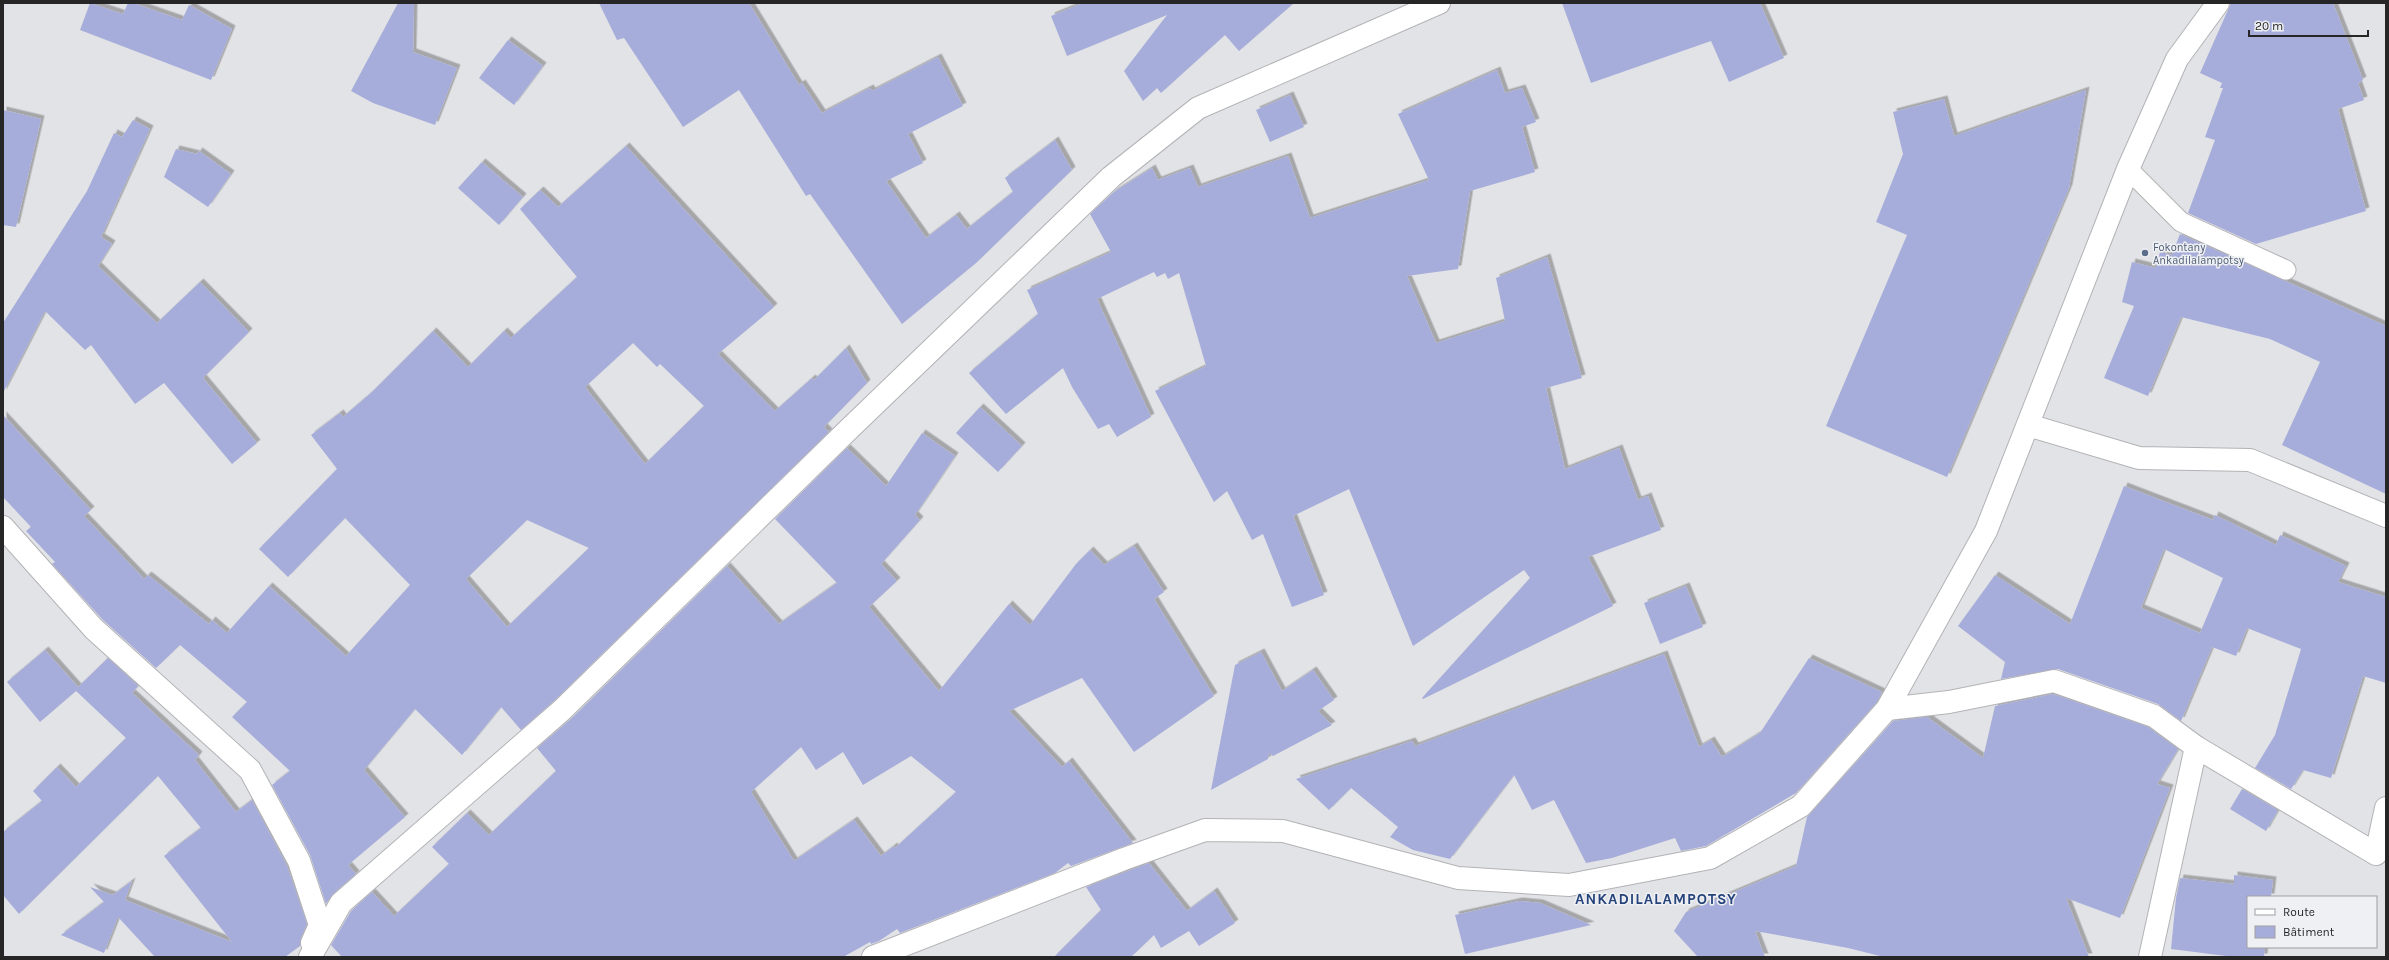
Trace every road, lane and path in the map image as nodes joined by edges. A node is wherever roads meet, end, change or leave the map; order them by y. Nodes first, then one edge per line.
1 (1439, 3) edge
2 (2218, 3) edge
3 (2128, 169) junction
4 (2286, 270) dead end
5 (2028, 425) junction
6 (2386, 516) edge
7 (3, 527) edge
8 (1887, 709) junction
9 (2196, 747) junction
10 (2386, 808) edge
11 (306, 957) edge
12 (310, 957) edge
13 (873, 957) edge
14 (2150, 957) edge

1 - 12 street
2 - 3 street
3 - 4 lane
3 - 5 street
5 - 6 street
5 - 8 street
7 - 11 street
8 - 9 street
8 - 13 street
9 - 10 street
9 - 14 street

